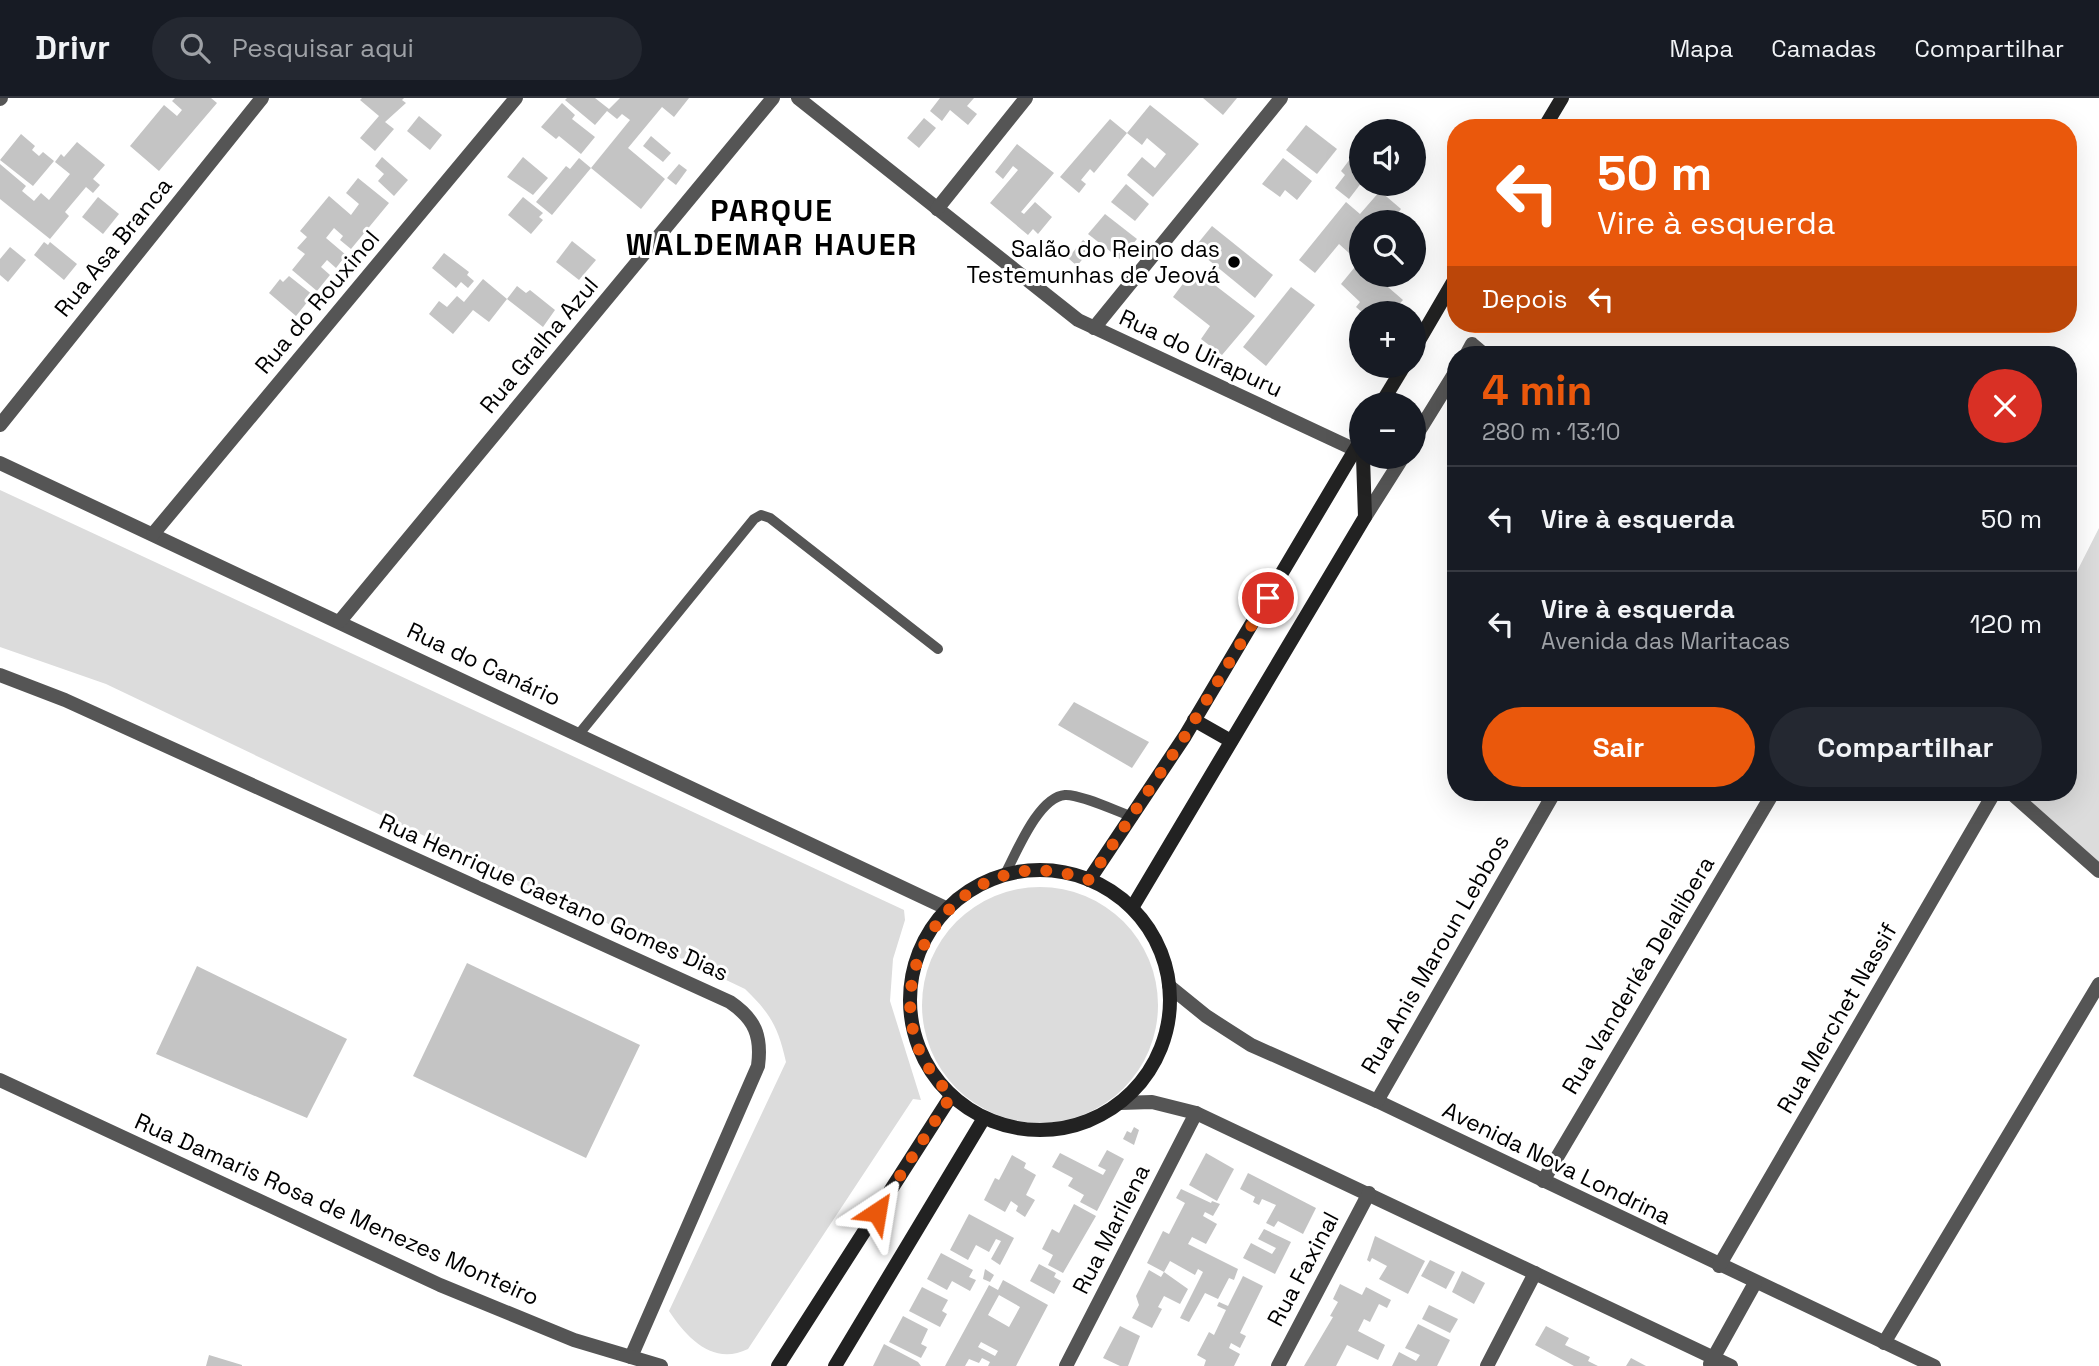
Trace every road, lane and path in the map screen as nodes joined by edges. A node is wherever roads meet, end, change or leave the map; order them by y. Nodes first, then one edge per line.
1 (262, 98) edge
2 (516, 98) edge
3 (773, 98) edge
4 (798, 98) edge
5 (1026, 98) edge
6 (1281, 98) edge
7 (1562, 98) edge
8 (1549, 119) edge
9 (937, 209) junction
10 (1447, 293) edge
11 (1094, 328) junction
12 (1426, 329) edge
13 (1447, 386) edge
14 (1426, 420) edge
15 (0, 425) edge
16 (1349, 441) edge
17 (0, 463) edge
18 (1349, 466) edge
19 (1362, 469) edge
20 (1395, 469) edge
21 (1365, 517) junction
22 (153, 534) junction
23 (340, 621) junction
24 (938, 649) dead end
25 (0, 675) edge
26 (1194, 720) junction
27 (579, 734) junction
28 (1231, 741) junction
29 (1549, 801) edge
30 (1768, 801) edge
31 (1989, 801) edge
32 (2020, 801) edge
33 (1133, 817) junction
34 (2099, 871) edge
35 (1004, 876) junction
36 (1089, 880) junction
37 (1132, 908) junction
38 (948, 909) junction
39 (2099, 984) edge
40 (1169, 986) junction
41 (0, 1080) edge
42 (951, 1096) junction
43 (1377, 1101) junction
44 (1120, 1103) junction
45 (1196, 1113) junction
46 (984, 1118) junction
47 (1543, 1181) junction
48 (1369, 1194) junction
49 (1719, 1266) junction
50 (1535, 1273) junction
51 (1755, 1283) junction
52 (1884, 1343) junction
53 (631, 1357) junction
54 (1711, 1362) edge
55 (660, 1366) edge
56 (778, 1366) edge
57 (835, 1366) edge
58 (1066, 1366) edge
59 (1278, 1366) edge
60 (1487, 1366) edge
61 (1731, 1366) edge
62 (1934, 1366) edge

1 - 15 street, Rua Asa Branca
2 - 22 street, Rua do Rouxinol
3 - 23 street, Rua Gralha Azul
4 - 9 street, Rua do Uirapuru
5 - 9 street
6 - 11 street
7 - 8 street
9 - 11 street, Rua do Uirapuru
10 - 12 street
11 - 16 street, Rua do Uirapuru
13 - 14 street
17 - 22 street, Rua do Canário
18 - 26 street
19 - 21 street
20 - 21 street
21 - 28 street
22 - 23 street, Rua do Canário
23 - 27 street, Rua do Canário
24 - 27 lane
25 - 53 street, Rua Henrique Caetano Gomes Dias
26 - 28 street
26 - 33 street
27 - 38 street, Rua do Canário
28 - 37 street
29 - 43 street, Rua Anis Maroun Lebbos
30 - 47 street, Rua Vanderléa Delalibera
31 - 49 street, Rua Merchet Nassif
32 - 34 street
33 - 35 lane
33 - 36 street
35 - 36 street
35 - 38 street
36 - 37 street
37 - 40 street
38 - 42 street
39 - 52 street
40 - 43 street, Avenida Nova Londrina
40 - 44 street
41 - 53 street, Rua Damaris Rosa de Menezes Monteiro
42 - 46 street
42 - 56 street
43 - 47 street, Avenida Nova Londrina
44 - 45 street
44 - 46 street
45 - 48 street
45 - 58 street, Rua Marilena
46 - 57 street
47 - 49 street, Avenida Nova Londrina
48 - 50 street
48 - 59 street, Rua Faxinal
49 - 51 street, Avenida Nova Londrina
50 - 54 street
50 - 60 street
51 - 52 street, Avenida Nova Londrina
51 - 54 street
52 - 62 street, Avenida Nova Londrina
53 - 55 street, Rua Damaris Rosa de Menezes Monteiro
54 - 61 street

